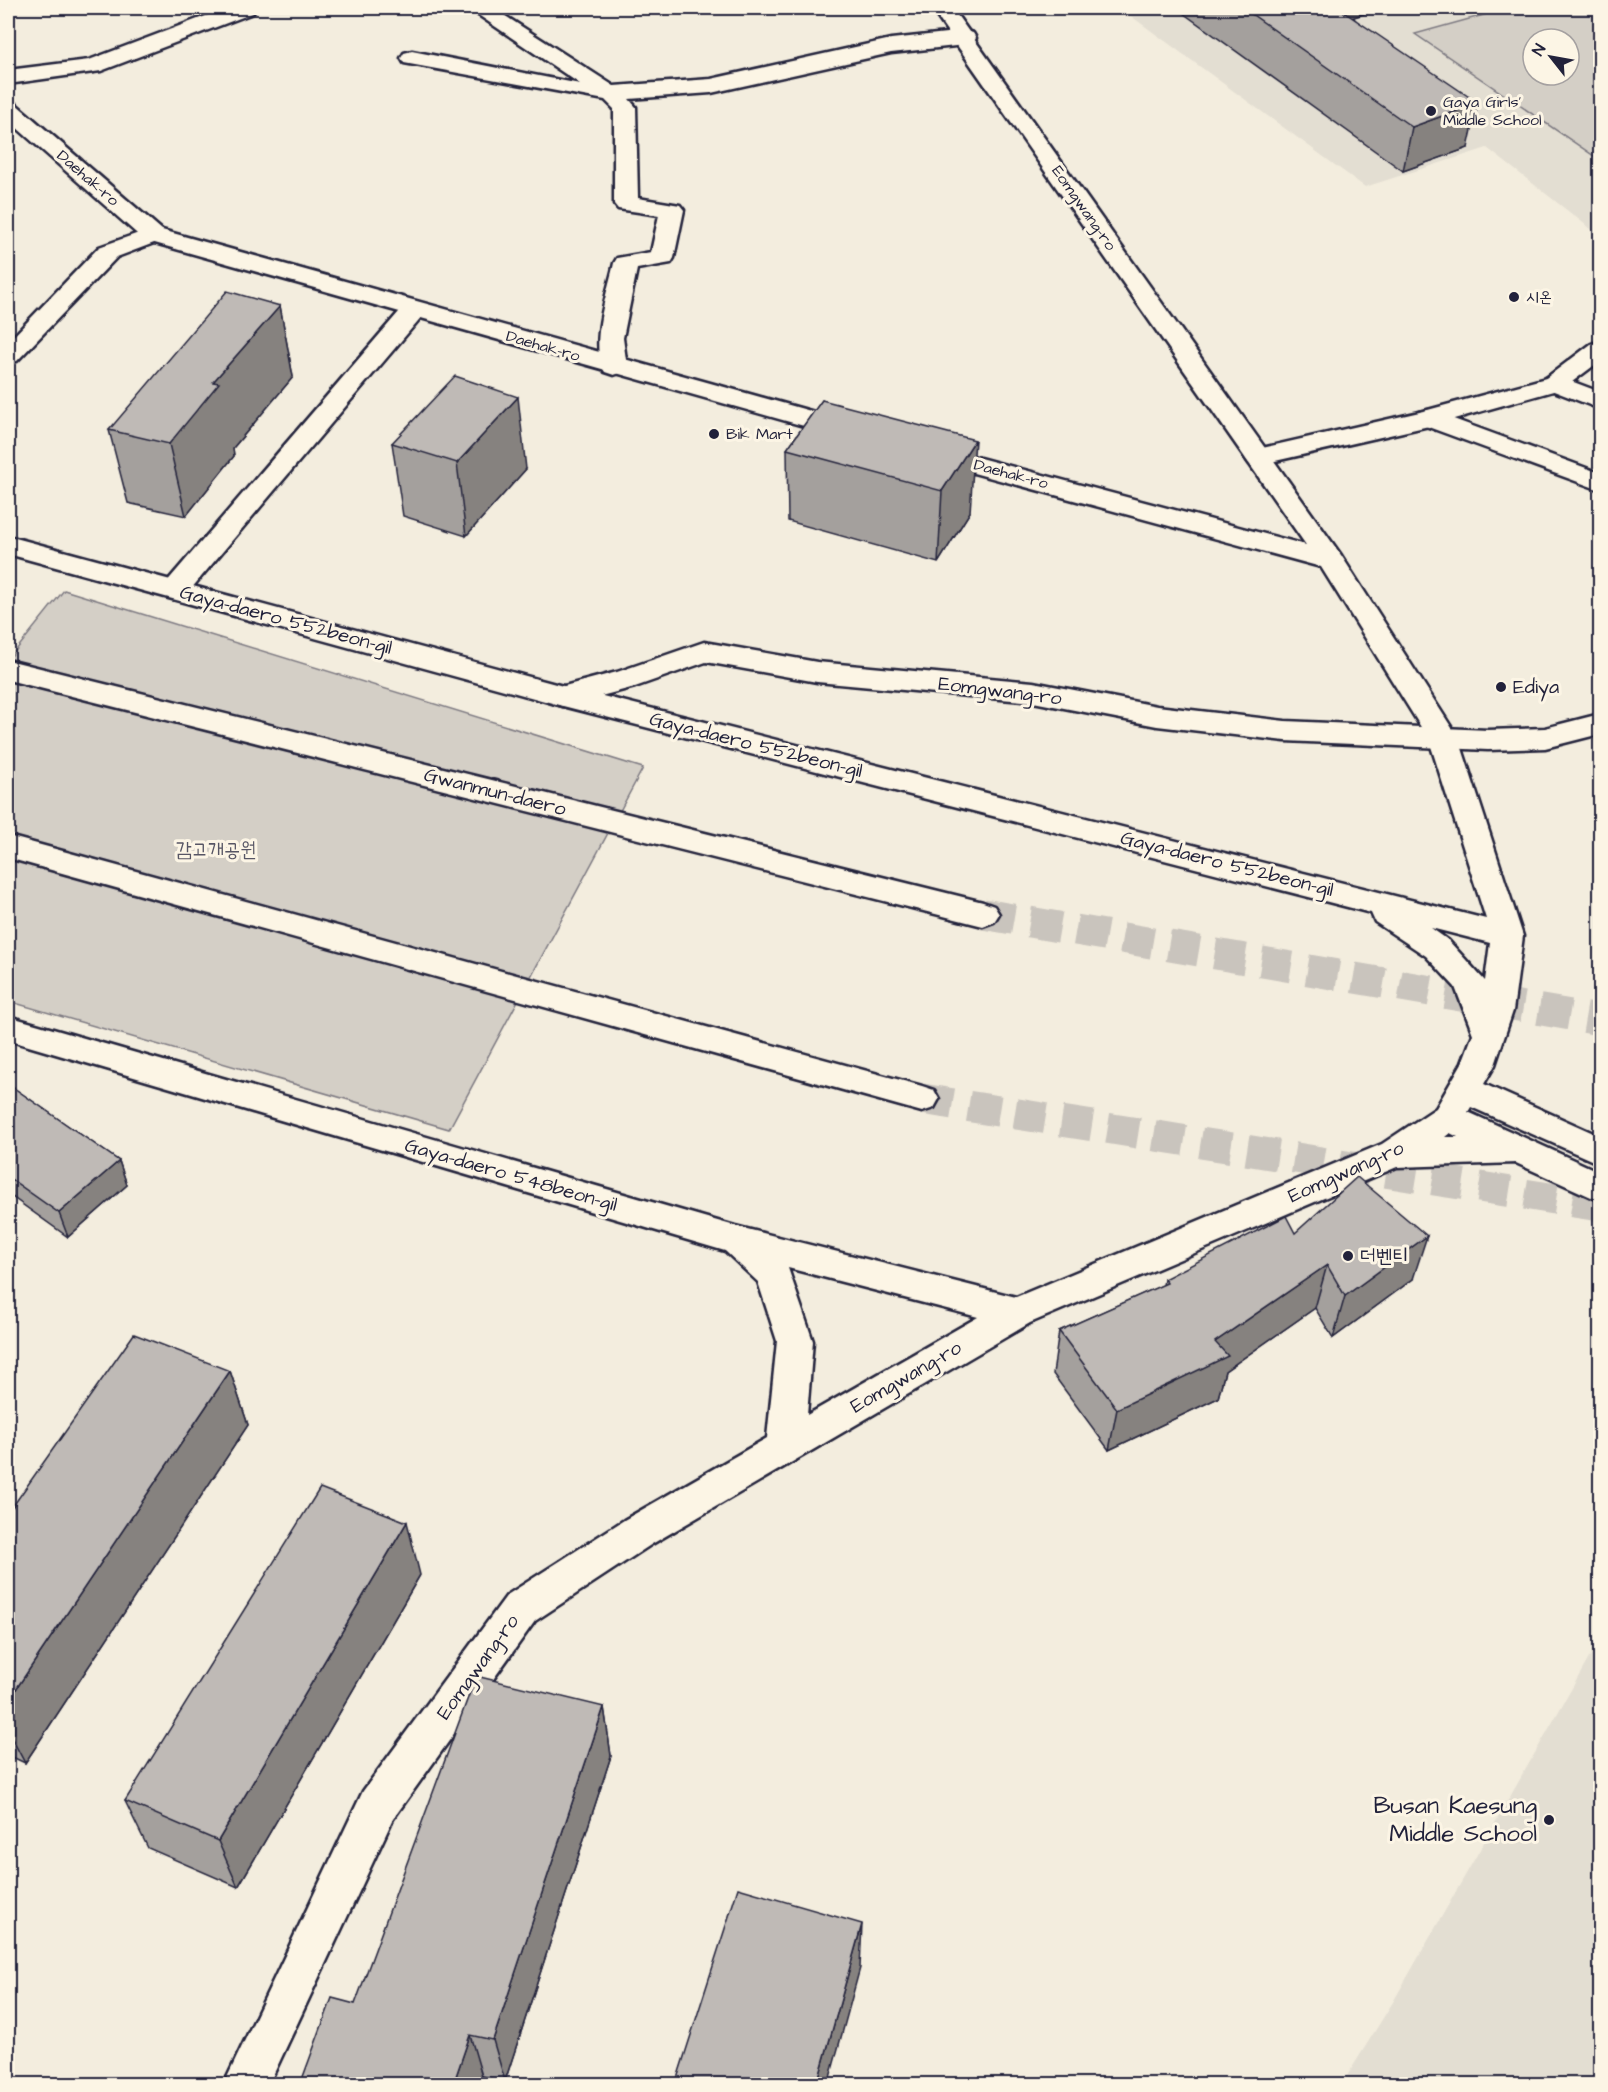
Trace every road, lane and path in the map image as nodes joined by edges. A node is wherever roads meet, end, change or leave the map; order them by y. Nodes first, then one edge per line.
1 (245, 8) edge
2 (479, 8) edge
3 (941, 8) edge
4 (965, 38) junction
5 (412, 58) dead end
6 (8, 77) edge
7 (611, 93) junction
8 (8, 108) edge
9 (153, 235) junction
10 (414, 310) junction
11 (1600, 349) edge
12 (8, 356) edge
13 (614, 366) junction
14 (1555, 382) junction
15 (1600, 401) edge
16 (1429, 418) junction
17 (1258, 457) junction
18 (1600, 482) edge
19 (8, 545) edge
20 (1331, 561) junction
21 (175, 590) junction
22 (8, 670) edge
23 (564, 696) junction
24 (1600, 724) edge
25 (1444, 739) junction
26 (8, 847) edge
27 (1354, 896) junction
28 (982, 915) tunnel mouth
29 (1507, 936) junction
30 (8, 1028) edge
31 (1489, 1034) junction
32 (922, 1099) tunnel mouth
33 (1456, 1103) junction
34 (1600, 1151) edge
35 (1524, 1152) junction
36 (1394, 1154) junction
37 (1600, 1187) edge
38 (735, 1240) junction
39 (1017, 1312) junction
40 (785, 1447) junction
41 (246, 2085) edge

1 - 6 main road
2 - 7 main road
3 - 4 main road, Eomgwang-ro
4 - 7 main road
4 - 17 main road, Eomgwang-ro
5 - 7 main road
7 - 13 main road
8 - 9 main road, Daehak-ro
9 - 10 main road, Daehak-ro
9 - 12 main road
10 - 13 main road, Daehak-ro
10 - 21 main road
11 - 14 main road
13 - 20 main road, Daehak-ro
14 - 15 main road
14 - 16 main road
16 - 17 main road
16 - 18 main road
17 - 20 main road, Eomgwang-ro
19 - 21 main road, Gaya-daero 552beon-gil
20 - 25 main road, Eomgwang-ro
21 - 23 main road, Gaya-daero 552beon-gil
22 - 28 main road, Gwanmun-daero
23 - 25 main road, Eomgwang-ro
23 - 27 main road, Gaya-daero 552beon-gil
24 - 25 main road
25 - 29 main road, Eomgwang-ro
26 - 32 main road
27 - 29 main road, Gaya-daero 552beon-gil
27 - 31 main road
29 - 31 main road, Eomgwang-ro
30 - 38 main road, Gaya-daero 548beon-gil
31 - 33 main road, Eomgwang-ro
33 - 34 main road
33 - 35 main road
33 - 36 main road, Eomgwang-ro
35 - 36 main road
35 - 37 main road
36 - 39 main road, Eomgwang-ro
38 - 39 main road, Gaya-daero 548beon-gil
38 - 40 main road
39 - 40 main road, Eomgwang-ro
40 - 41 main road, Eomgwang-ro

